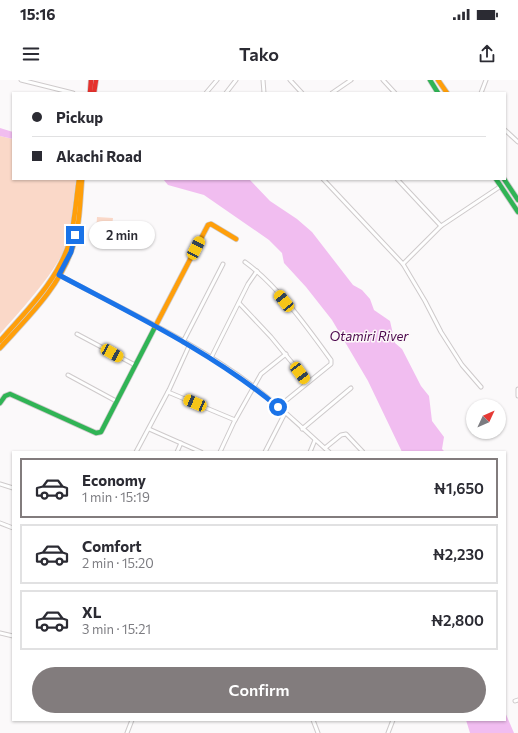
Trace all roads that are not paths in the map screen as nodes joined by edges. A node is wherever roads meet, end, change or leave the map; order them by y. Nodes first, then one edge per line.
1 (21, 80) edge
2 (91, 80) edge
3 (96, 80) edge
4 (217, 80) edge
5 (236, 80) edge
6 (263, 80) edge
7 (290, 80) edge
8 (351, 80) edge
9 (383, 80) edge
10 (430, 80) edge
11 (438, 80) edge
12 (486, 80) edge
13 (69, 92) edge
14 (90, 92) edge
15 (94, 92) edge
16 (207, 92) edge
17 (227, 92) edge
18 (264, 92) edge
19 (301, 92) edge
20 (333, 92) edge
21 (394, 92) edge
22 (437, 92) edge
23 (446, 92) edge
24 (481, 92) edge
25 (506, 131) edge
26 (518, 142) edge
27 (79, 180) edge
28 (82, 180) edge
29 (324, 180) edge
30 (398, 180) edge
31 (497, 180) edge
32 (505, 180) edge
33 (501, 186) junction
34 (518, 200) edge
35 (518, 212) edge
36 (441, 226) junction
37 (236, 239) dead end
38 (245, 262) dead end
39 (223, 264) dead end
40 (403, 264) junction
41 (257, 271) junction
42 (59, 275) junction
43 (239, 303) junction
44 (155, 326) junction
45 (77, 334) dead end
46 (0, 341) edge
47 (183, 342) junction
48 (189, 346) junction
49 (0, 348) edge
50 (286, 354) junction
51 (211, 358) junction
52 (135, 365) junction
53 (68, 375) dead end
54 (308, 382) junction
55 (253, 386) junction
56 (481, 387) dead end
57 (351, 388) dead end
58 (518, 389) edge
59 (168, 392) junction
60 (518, 396) edge
61 (116, 401) junction
62 (0, 403) edge
63 (278, 407) junction
64 (285, 413) junction
65 (235, 420) junction
66 (149, 429) junction
67 (302, 429) junction
68 (315, 440) junction
69 (181, 443) junction
70 (325, 448) junction
71 (137, 451) edge
72 (177, 451) edge
73 (199, 451) edge
74 (220, 451) edge
75 (266, 451) edge
76 (310, 451) edge
77 (328, 451) edge
78 (362, 451) edge
79 (0, 484) edge
80 (12, 488) edge
81 (0, 523) edge
82 (12, 528) edge
83 (0, 633) edge
84 (12, 636) edge
85 (132, 721) edge
86 (313, 721) edge
87 (393, 721) edge
88 (127, 733) edge
89 (318, 733) edge
90 (388, 733) edge

1 - 13 street
2 - 14 main road
3 - 15 main road
4 - 16 street
5 - 17 street
6 - 18 street
7 - 19 street
8 - 20 street
9 - 21 street
10 - 22 main road
11 - 23 main road
12 - 24 street
25 - 26 street
27 - 46 main road
28 - 42 main road
29 - 40 street
30 - 36 street
31 - 33 main road
32 - 33 street
32 - 34 main road
33 - 35 main road
33 - 36 street
36 - 40 street
37 - 44 main road
38 - 41 street
39 - 47 street
40 - 56 street
41 - 43 street
41 - 54 street
42 - 44 street
42 - 49 main road
43 - 50 street
43 - 51 street
44 - 47 street
44 - 52 main road
45 - 52 street
47 - 48 street
48 - 51 street
48 - 59 street
50 - 54 street
50 - 55 street
51 - 55 street
52 - 61 main road
53 - 61 street
54 - 63 street
55 - 63 street
55 - 65 street
57 - 67 street
58 - 60 street
59 - 65 street
59 - 66 street
61 - 62 main road
63 - 64 street
64 - 67 street
64 - 75 street
65 - 74 street
66 - 69 street
66 - 71 street
67 - 68 street
68 - 70 street
68 - 76 street
69 - 72 street
69 - 73 street
70 - 77 street
70 - 78 street
79 - 80 street
81 - 82 street
83 - 84 street
85 - 88 street
86 - 89 street
87 - 90 street

